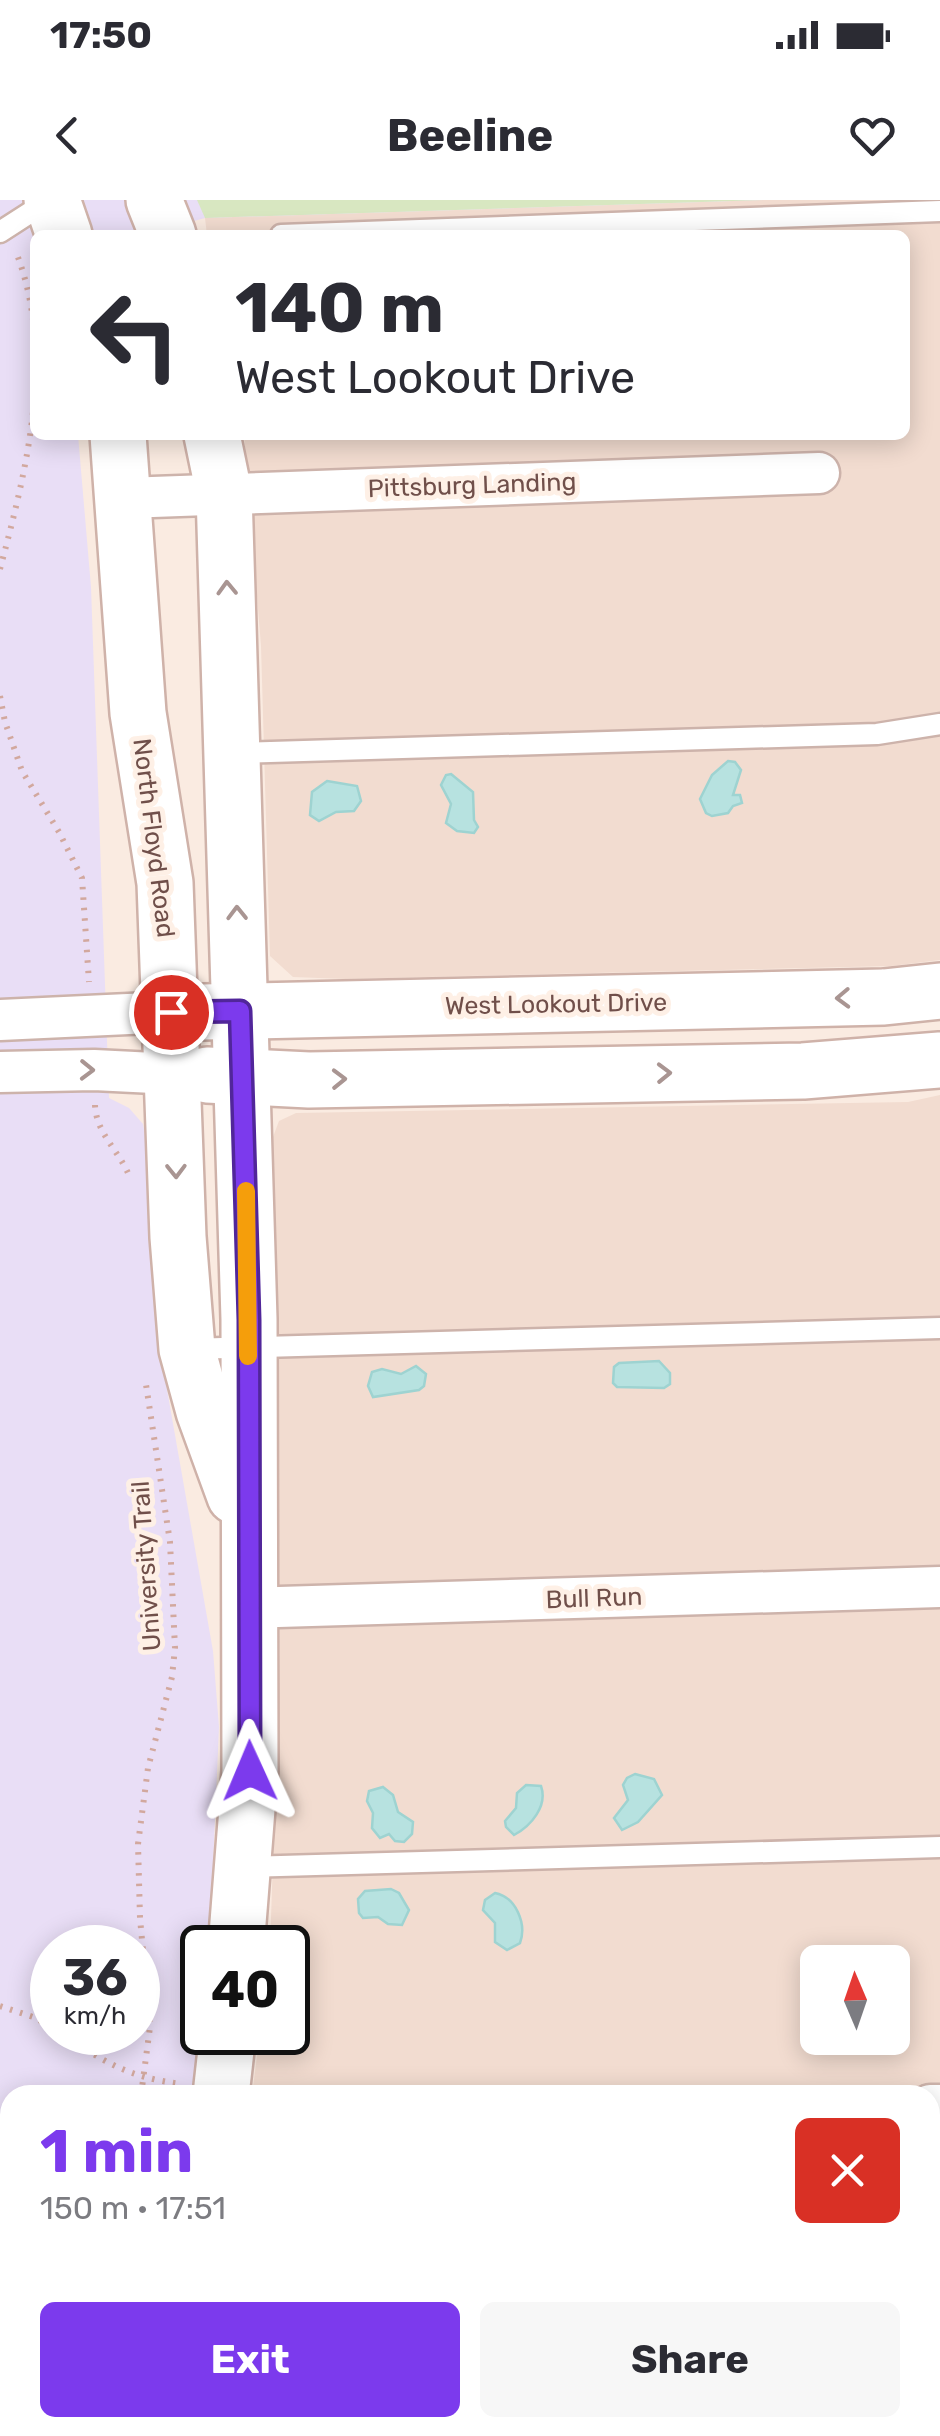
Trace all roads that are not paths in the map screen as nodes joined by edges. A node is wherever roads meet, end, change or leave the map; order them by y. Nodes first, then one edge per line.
1 (51, 200) edge
2 (154, 200) edge
3 (940, 212) edge
4 (42, 230) edge
5 (166, 230) edge
6 (424, 230) edge
7 (0, 232) edge
8 (119, 440) edge
9 (213, 440) edge
10 (820, 473) dead end
11 (224, 492) junction
12 (125, 498) junction
13 (940, 724) edge
14 (233, 753) junction
15 (940, 990) edge
16 (240, 1011) junction
17 (171, 1012) junction
18 (0, 1020) edge
19 (940, 1060) edge
20 (0, 1072) edge
21 (174, 1074) junction
22 (242, 1077) junction
23 (940, 1328) edge
24 (248, 1348) junction
25 (166, 1362) junction
26 (247, 1532) junction
27 (940, 1587) edge
28 (247, 1608) junction
29 (940, 1847) edge
30 (244, 1868) junction
31 (238, 1925) edge
32 (220, 2055) edge
33 (209, 2085) edge

1 - 4 street
1 - 7 lane
2 - 5 street
3 - 6 lane
8 - 12 street, North Floyd Road
9 - 11 street, North Floyd Road
10 - 11 street, Pittsburg Landing
11 - 12 street, Pittsburg Landing
14 -> 11 street, North Floyd Road
12 - 17 street, North Floyd Road
13 - 14 lane
16 -> 14 street, North Floyd Road
15 -> 16 street, West Lookout Drive
16 - 17 street, West Lookout Drive
16 - 22 street, North Floyd Road
17 - 18 street
17 - 21 street, North Floyd Road
22 -> 19 street
20 -> 21 street
21 - 22 street
21 -> 25 street, North Floyd Road
22 - 24 street, North Floyd Road
23 - 24 lane
24 - 25 lane
24 - 26 street, North Floyd Road
25 - 26 street, North Floyd Road
26 - 28 street, North Floyd Road
27 - 28 street, Bull Run
28 - 30 street, North Floyd Road
29 - 30 lane
30 - 31 street, North Floyd Road
32 - 33 street

